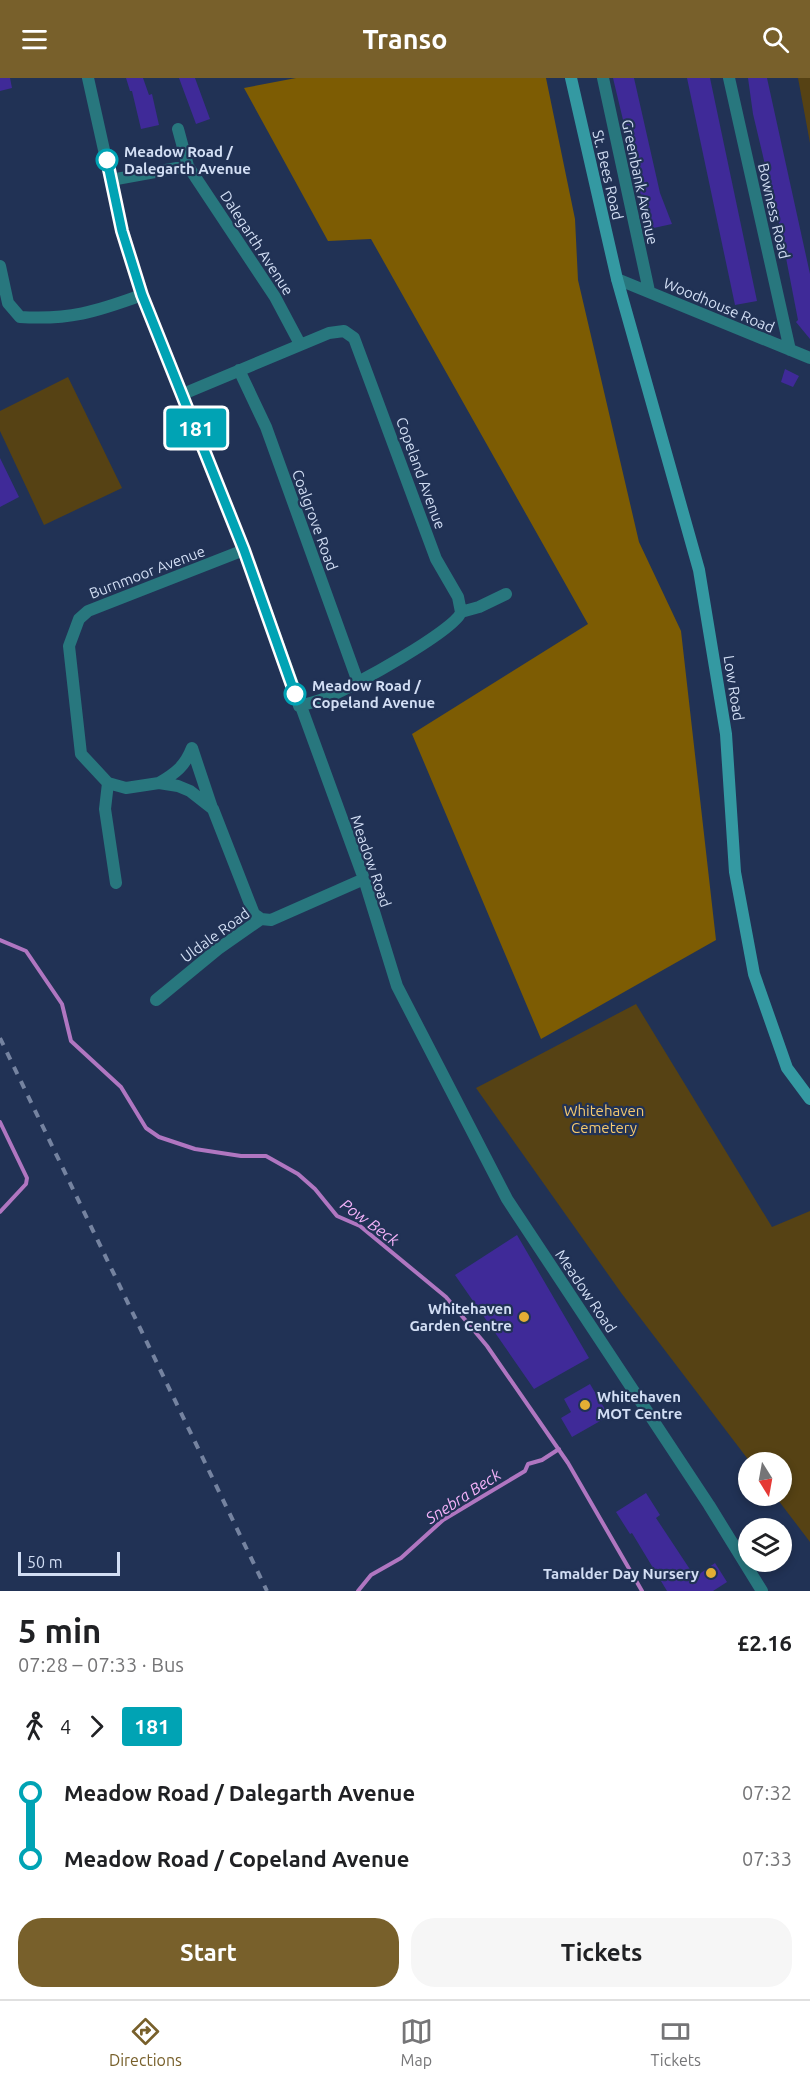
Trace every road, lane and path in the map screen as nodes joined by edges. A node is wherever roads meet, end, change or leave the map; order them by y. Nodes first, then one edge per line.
1 (88, 78) edge
2 (571, 78) edge
3 (603, 78) edge
4 (729, 78) edge
5 (178, 129) dead end
6 (188, 166) junction
7 (111, 180) junction
8 (0, 266) edge
9 (617, 279) junction
10 (649, 291) junction
11 (142, 295) junction
12 (300, 344) junction
13 (789, 350) junction
14 (810, 358) edge
15 (239, 370) junction
16 (183, 394) junction
17 (244, 550) junction
18 (506, 594) dead end
19 (461, 612) junction
20 (358, 682) junction
21 (299, 706) junction
22 (108, 783) junction
23 (159, 783) junction
24 (213, 809) junction
25 (364, 879) junction
26 (116, 883) dead end
27 (261, 919) junction
28 (156, 1000) dead end
29 (810, 1099) edge
30 (762, 1591) edge

1 - 7 street, Meadow Road
2 - 9 main road, St. Bees Road
3 - 10 street, Greenbank Avenue
4 - 13 street, Bowness Road
5 - 6 street, Dalegarth Avenue
6 - 7 street
6 - 12 street, Dalegarth Avenue
7 - 11 street, Meadow Road
8 - 11 street
9 - 10 street, Woodhouse Road
9 - 29 main road, Low Road
10 - 13 street, Woodhouse Road
11 - 16 street, Meadow Road
12 - 15 street, Copeland Avenue
12 - 19 street, Copeland Avenue
13 - 14 street, Woodhouse Road
15 - 16 street, Copeland Avenue
15 - 20 street, Coalgrove Road
16 - 17 street, Meadow Road
17 - 21 street, Meadow Road
17 - 22 street, Burnmoor Avenue
18 - 19 street
19 - 20 street
20 - 21 street
21 - 25 street, Meadow Road
22 - 23 street
22 - 26 street
23 - 24 street
23 - 24 street
24 - 27 street
25 - 27 street, Uldale Road
25 - 30 street, Meadow Road
27 - 28 street, Uldale Road

